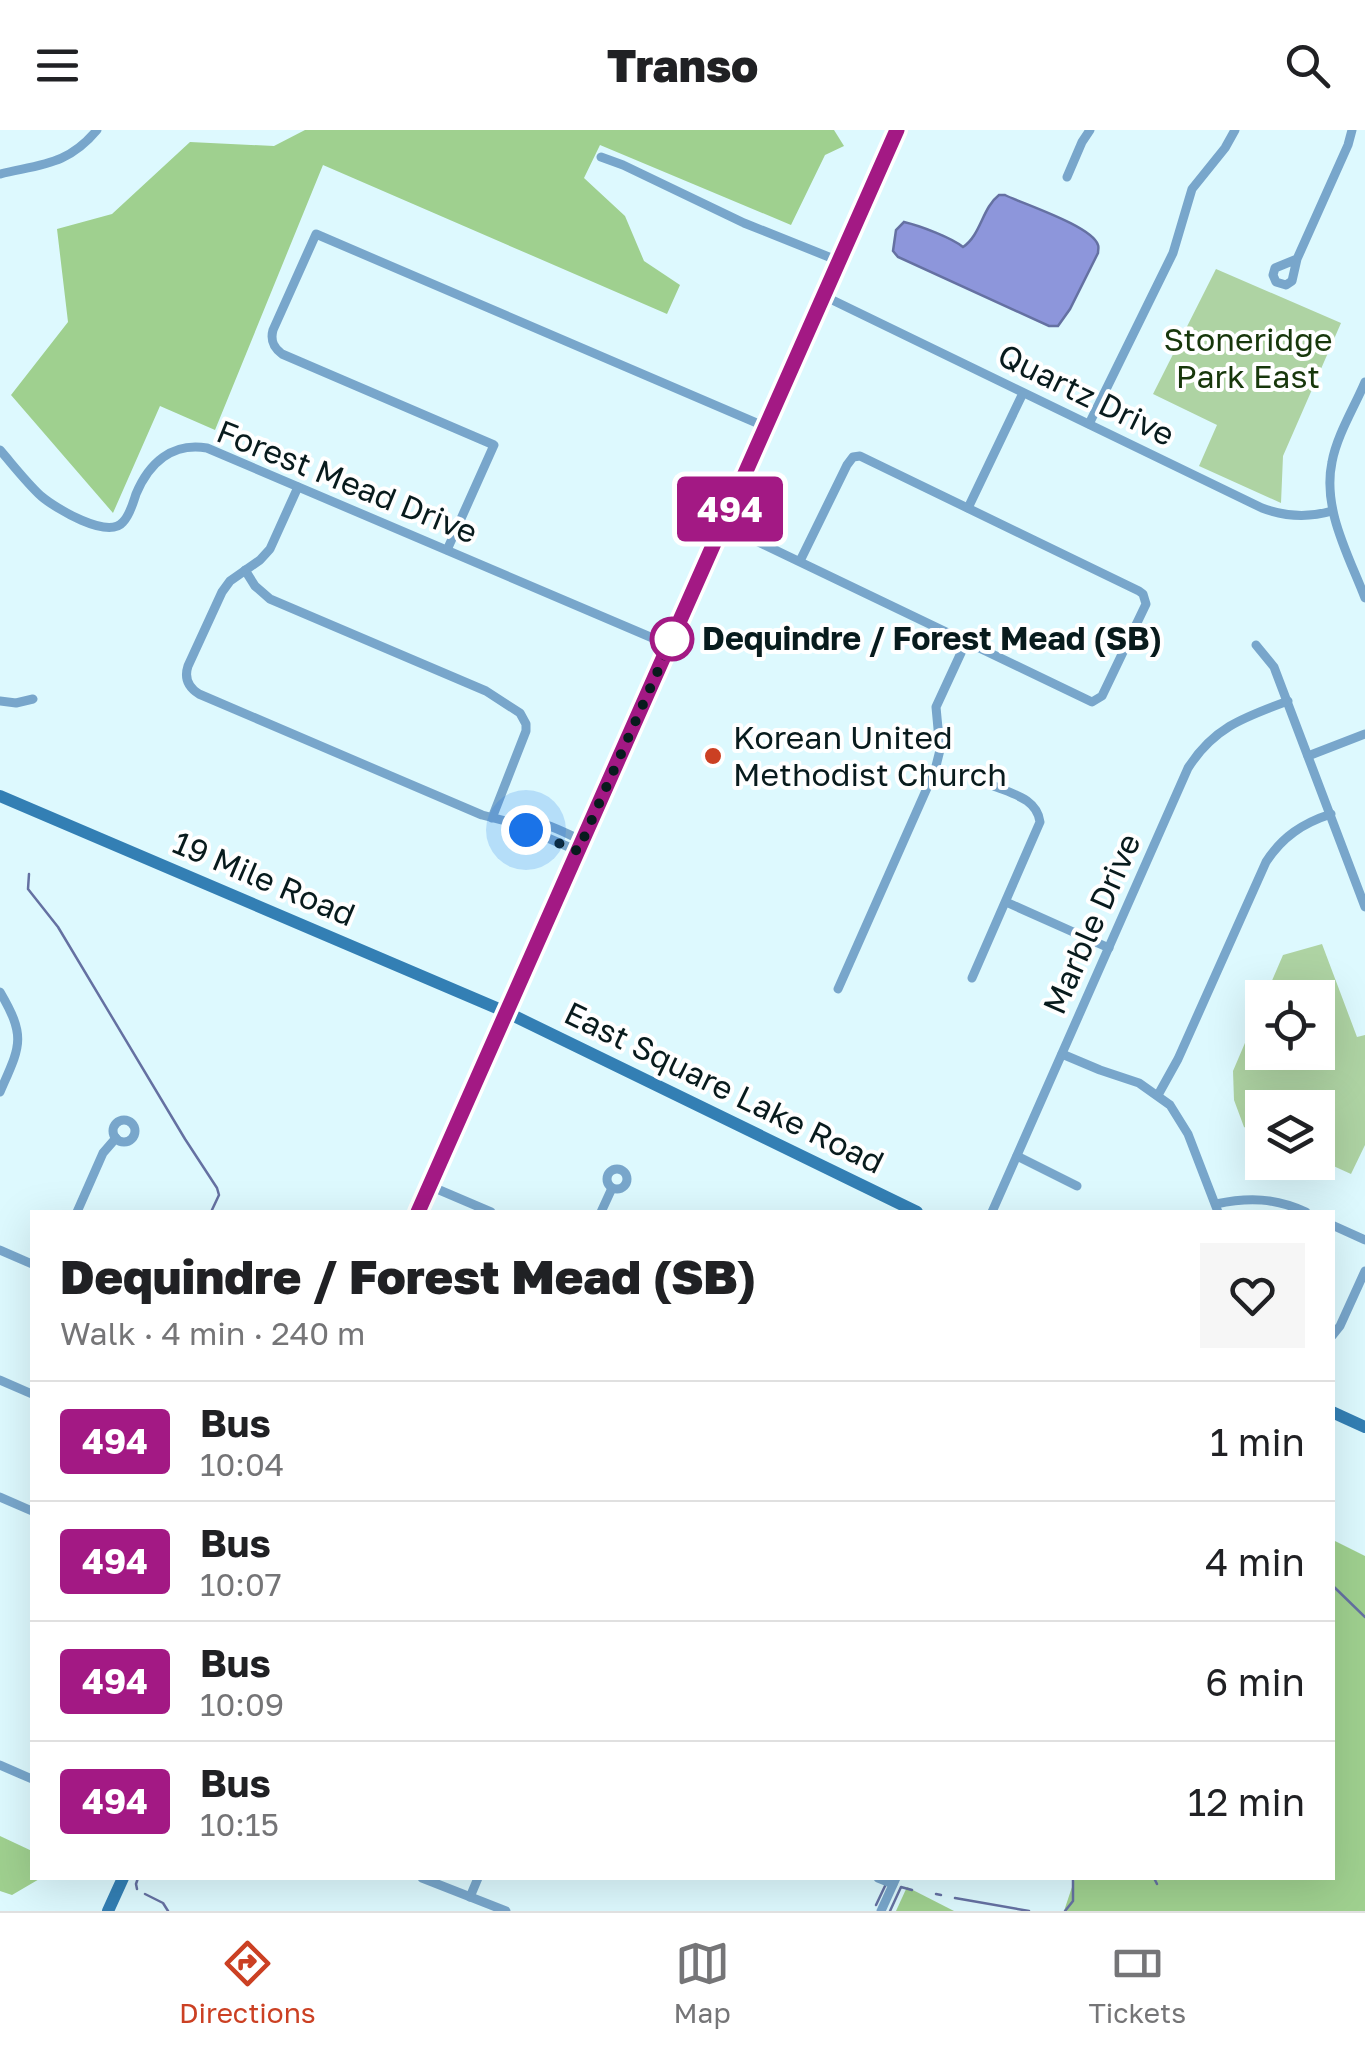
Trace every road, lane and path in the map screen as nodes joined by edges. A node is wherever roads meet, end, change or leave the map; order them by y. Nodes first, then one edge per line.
1 (97, 130) edge
2 (897, 130) edge
3 (1090, 130) edge
4 (1235, 130) edge
5 (1352, 130) edge
6 (601, 157) dead end
7 (0, 174) edge
8 (1067, 178) dead end
9 (1296, 259) dead end
10 (840, 261) junction
11 (824, 296) junction
12 (1365, 382) edge
13 (1023, 393) junction
14 (1090, 424) junction
15 (766, 427) junction
16 (0, 450) edge
17 (298, 486) junction
18 (968, 508) junction
19 (1332, 510) junction
20 (723, 524) junction
21 (448, 550) junction
22 (800, 562) junction
23 (245, 570) junction
24 (1365, 598) edge
25 (966, 642) junction
26 (669, 645) junction
27 (1256, 646) dead end
28 (33, 700) dead end
29 (0, 701) edge
30 (1288, 701) junction
31 (1365, 734) edge
32 (1308, 756) junction
33 (994, 786) dead end
34 (0, 796) edge
35 (1330, 814) junction
36 (492, 818) junction
37 (580, 846) junction
38 (1006, 902) junction
39 (1365, 907) edge
40 (1109, 948) junction
41 (972, 978) dead end
42 (838, 989) dead end
43 (0, 992) edge
44 (506, 1012) junction
45 (1062, 1054) junction
46 (0, 1092) edge
47 (1158, 1094) junction
48 (116, 1138) dead end
49 (1017, 1156) junction
50 (430, 1186) junction
51 (1077, 1186) dead end
52 (612, 1188) dead end
53 (1217, 1208) edge
54 (79, 1210) edge
55 (419, 1210) edge
56 (486, 1210) edge
57 (603, 1210) edge
58 (913, 1210) edge
59 (993, 1210) edge
60 (1301, 1210) edge
61 (1335, 1226) edge
62 (1365, 1240) edge
63 (0, 1250) edge
64 (30, 1263) edge
65 (1365, 1271) edge
66 (1335, 1332) edge
67 (0, 1380) edge
68 (30, 1393) edge
69 (1335, 1413) edge
70 (1365, 1428) edge
71 (0, 1497) edge
72 (30, 1510) edge
73 (0, 1765) edge
74 (30, 1778) edge
75 (121, 1880) edge
76 (427, 1880) edge
77 (477, 1880) edge
78 (895, 1881) edge
79 (470, 1897) junction
80 (108, 1911) edge
81 (506, 1911) edge
82 (881, 1911) edge

1 - 7 street
2 - 10 main road
3 - 8 street
4 - 14 street
5 - 9 street
6 - 10 street
10 - 11 main road
11 - 13 street, Quartz Drive
11 - 15 main road
12 - 19 street
13 - 14 street, Quartz Drive
13 - 18 street
14 - 19 street, Quartz Drive
15 - 20 main road
15 - 21 street
16 - 17 street, Forest Mead Drive
17 - 21 street, Forest Mead Drive
17 - 23 street
18 - 22 street
18 - 25 street
19 - 24 street
20 - 22 street
20 - 26 main road
21 - 26 street, Forest Mead Drive
22 - 25 street
23 - 36 street
23 - 36 street
25 - 42 street
26 - 37 main road
27 - 30 street
28 - 29 street
30 - 32 street
30 - 40 street, Marble Drive
31 - 32 street
32 - 35 street
33 - 38 street
34 - 44 main road, 19 Mile Road
35 - 39 street
35 - 47 street
36 - 37 street
37 - 44 main road
38 - 40 street
38 - 41 street
40 - 45 street, Marble Drive
43 - 46 street
44 - 50 main road
44 - 58 main road, East Square Lake Road
45 - 47 street
45 - 49 street, Marble Drive
47 - 53 street
48 - 54 street
49 - 51 street
49 - 59 street, Marble Drive
50 - 55 main road
50 - 56 street
52 - 57 street
53 - 60 street
61 - 62 street
63 - 64 street
65 - 66 street
67 - 68 street
69 - 70 main road
71 - 72 street
73 - 74 street
75 - 80 main road
76 - 79 street
77 - 79 street
78 - 82 street
79 - 81 street

